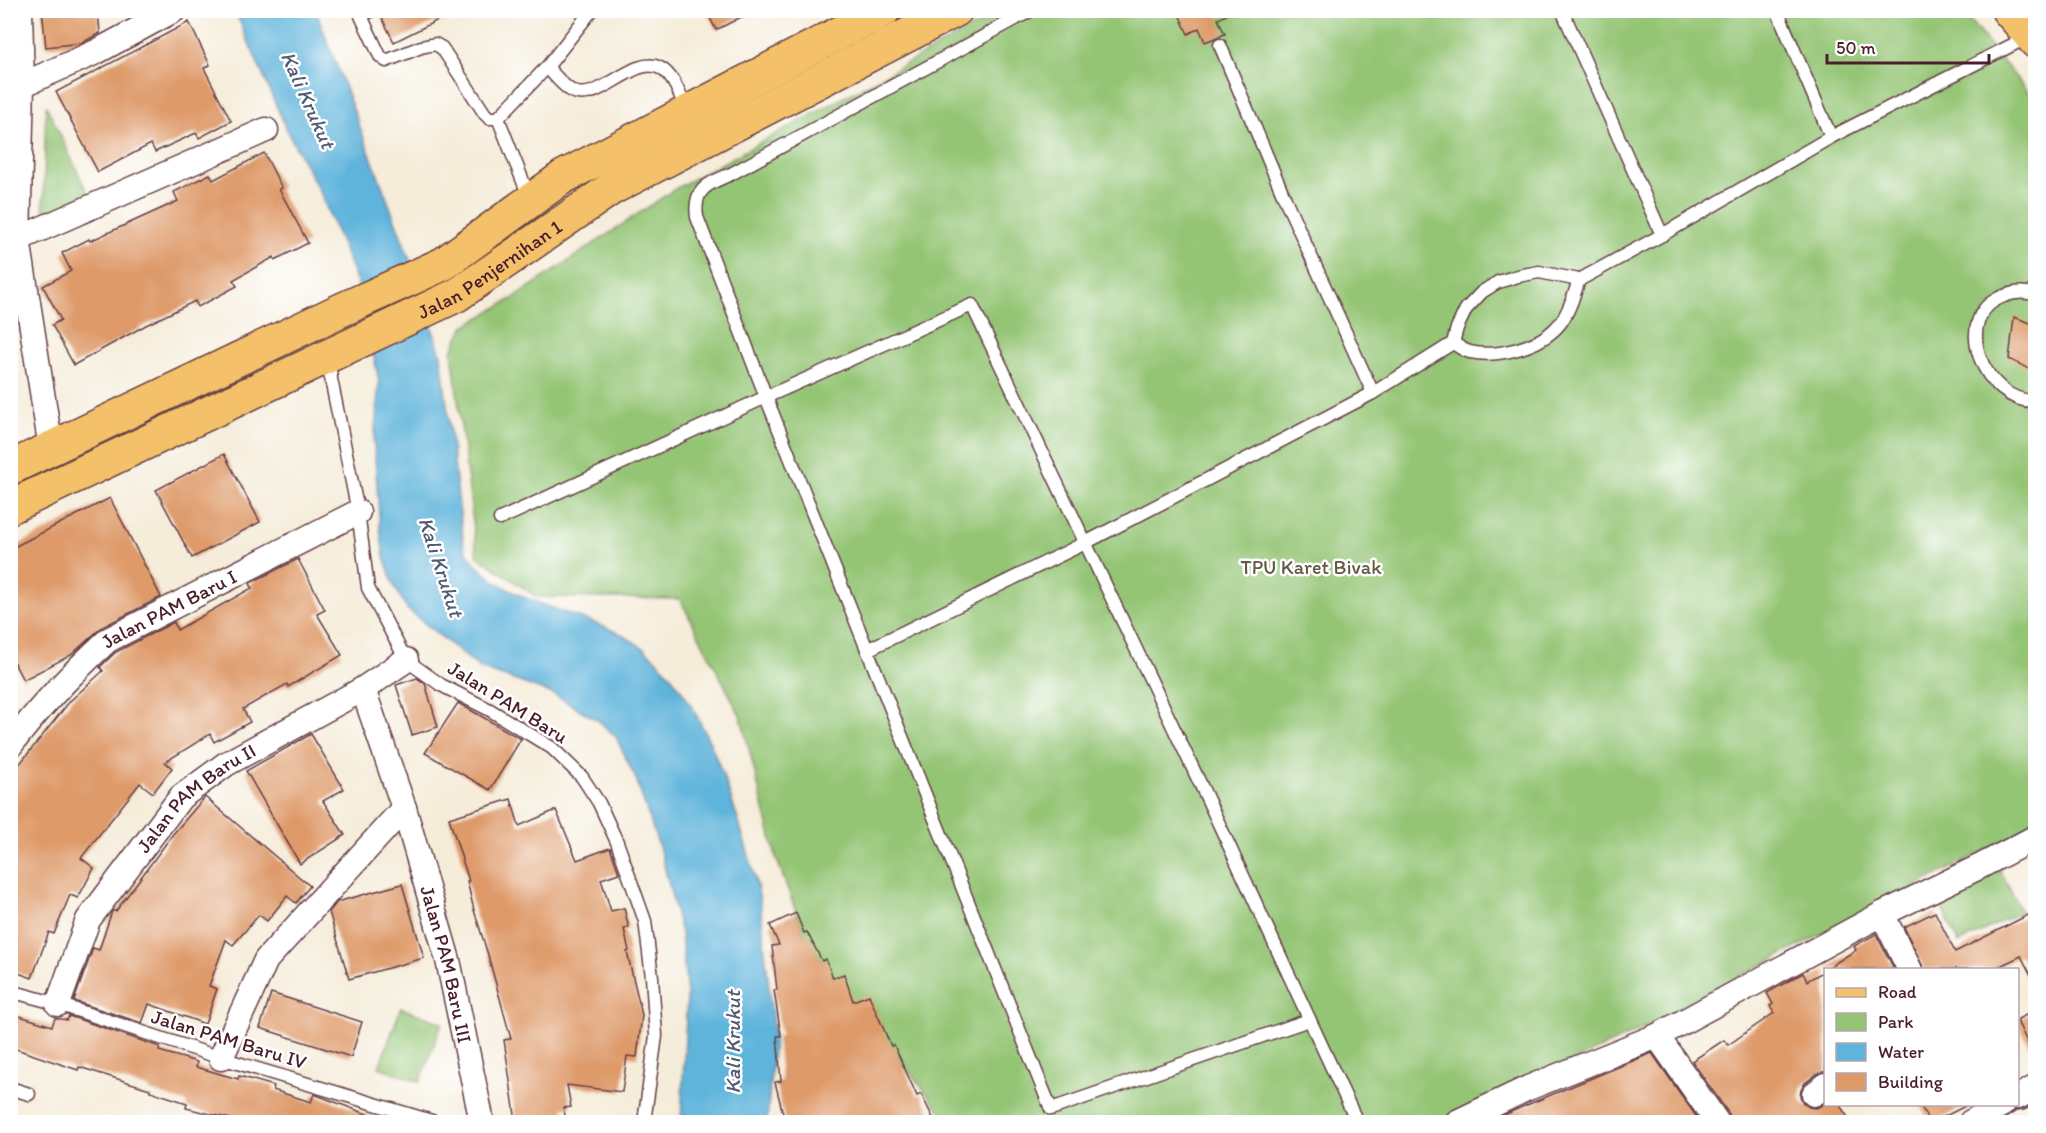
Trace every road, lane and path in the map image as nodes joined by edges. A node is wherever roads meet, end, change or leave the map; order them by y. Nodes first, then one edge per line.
1 (20, 10) edge
2 (174, 10) edge
3 (373, 10) edge
4 (592, 10) edge
5 (884, 10) edge
6 (956, 10) edge
7 (1032, 10) edge
8 (1562, 10) edge
9 (1777, 10) edge
10 (2008, 10) edge
11 (2033, 39) edge
12 (1220, 45) dead end
13 (547, 67) junction
14 (22, 85) junction
15 (688, 112) junction
16 (498, 118) junction
17 (266, 130) dead end
18 (1831, 137) junction
19 (530, 200) junction
20 (1662, 235) junction
21 (18, 239) junction
22 (1579, 280) junction
23 (2036, 295) edge
24 (1453, 344) junction
25 (340, 350) junction
26 (1373, 393) junction
27 (766, 397) junction
28 (2036, 401) edge
29 (51, 448) junction
30 (10, 468) edge
31 (10, 507) edge
32 (358, 512) junction
33 (500, 519) dead end
34 (1084, 543) junction
35 (867, 650) junction
36 (406, 660) junction
37 (363, 689) junction
38 (10, 746) edge
39 (404, 808) junction
40 (2036, 837) edge
41 (1882, 914) junction
42 (1909, 968) edge
43 (10, 991) edge
44 (58, 1004) junction
45 (1310, 1020) junction
46 (1657, 1036) junction
47 (221, 1058) junction
48 (2036, 1087) edge
49 (10, 1088) edge
50 (29, 1094) dead end
51 (2019, 1096) edge
52 (435, 1122) edge
53 (482, 1122) edge
54 (644, 1122) edge
55 (1357, 1122) edge
56 (1457, 1122) edge
57 (1717, 1122) edge

1 - 14 street
2 - 14 street
3 - 16 lane
4 - 13 lane
5 - 15 main road, Jalan Penjernihan 1
6 - 25 main road, Jalan Penjernihan 1
7 - 27 lane
8 - 20 lane
9 - 18 lane
10 - 11 main road
11 - 18 lane
12 - 26 lane
13 - 15 lane
13 - 16 lane
14 - 21 street
15 - 19 main road, Jalan Penjernihan 1
16 - 19 lane
17 - 21 street
18 - 20 lane
19 - 29 main road, Jalan Penjernihan 1
20 - 22 lane
21 - 29 street
22 - 24 lane
22 - 24 lane
23 - 28 lane
24 - 26 lane
25 - 31 main road, Jalan Penjernihan 1
25 - 32 lane, Jalan PAM Baru
26 - 34 lane
27 - 33 lane
27 - 34 lane
27 - 35 lane
29 - 30 main road, Jalan Penjernihan 1
32 - 36 lane, Jalan PAM Baru
32 - 38 street, Jalan PAM Baru I
34 - 35 lane
34 - 45 lane
35 - 45 lane
36 - 37 street, Jalan PAM Baru II
36 - 54 lane, Jalan PAM Baru
37 - 39 street, Jalan PAM Baru III
37 - 44 street, Jalan PAM Baru II
39 - 47 street
39 - 53 street, Jalan PAM Baru III
40 - 41 street
41 - 42 street
41 - 46 street
43 - 44 lane, Jalan PAM Baru IV
44 - 47 lane, Jalan PAM Baru IV
45 - 55 lane
46 - 56 street
46 - 57 street
47 - 52 lane, Jalan PAM Baru IV
48 - 51 street
49 - 50 lane

